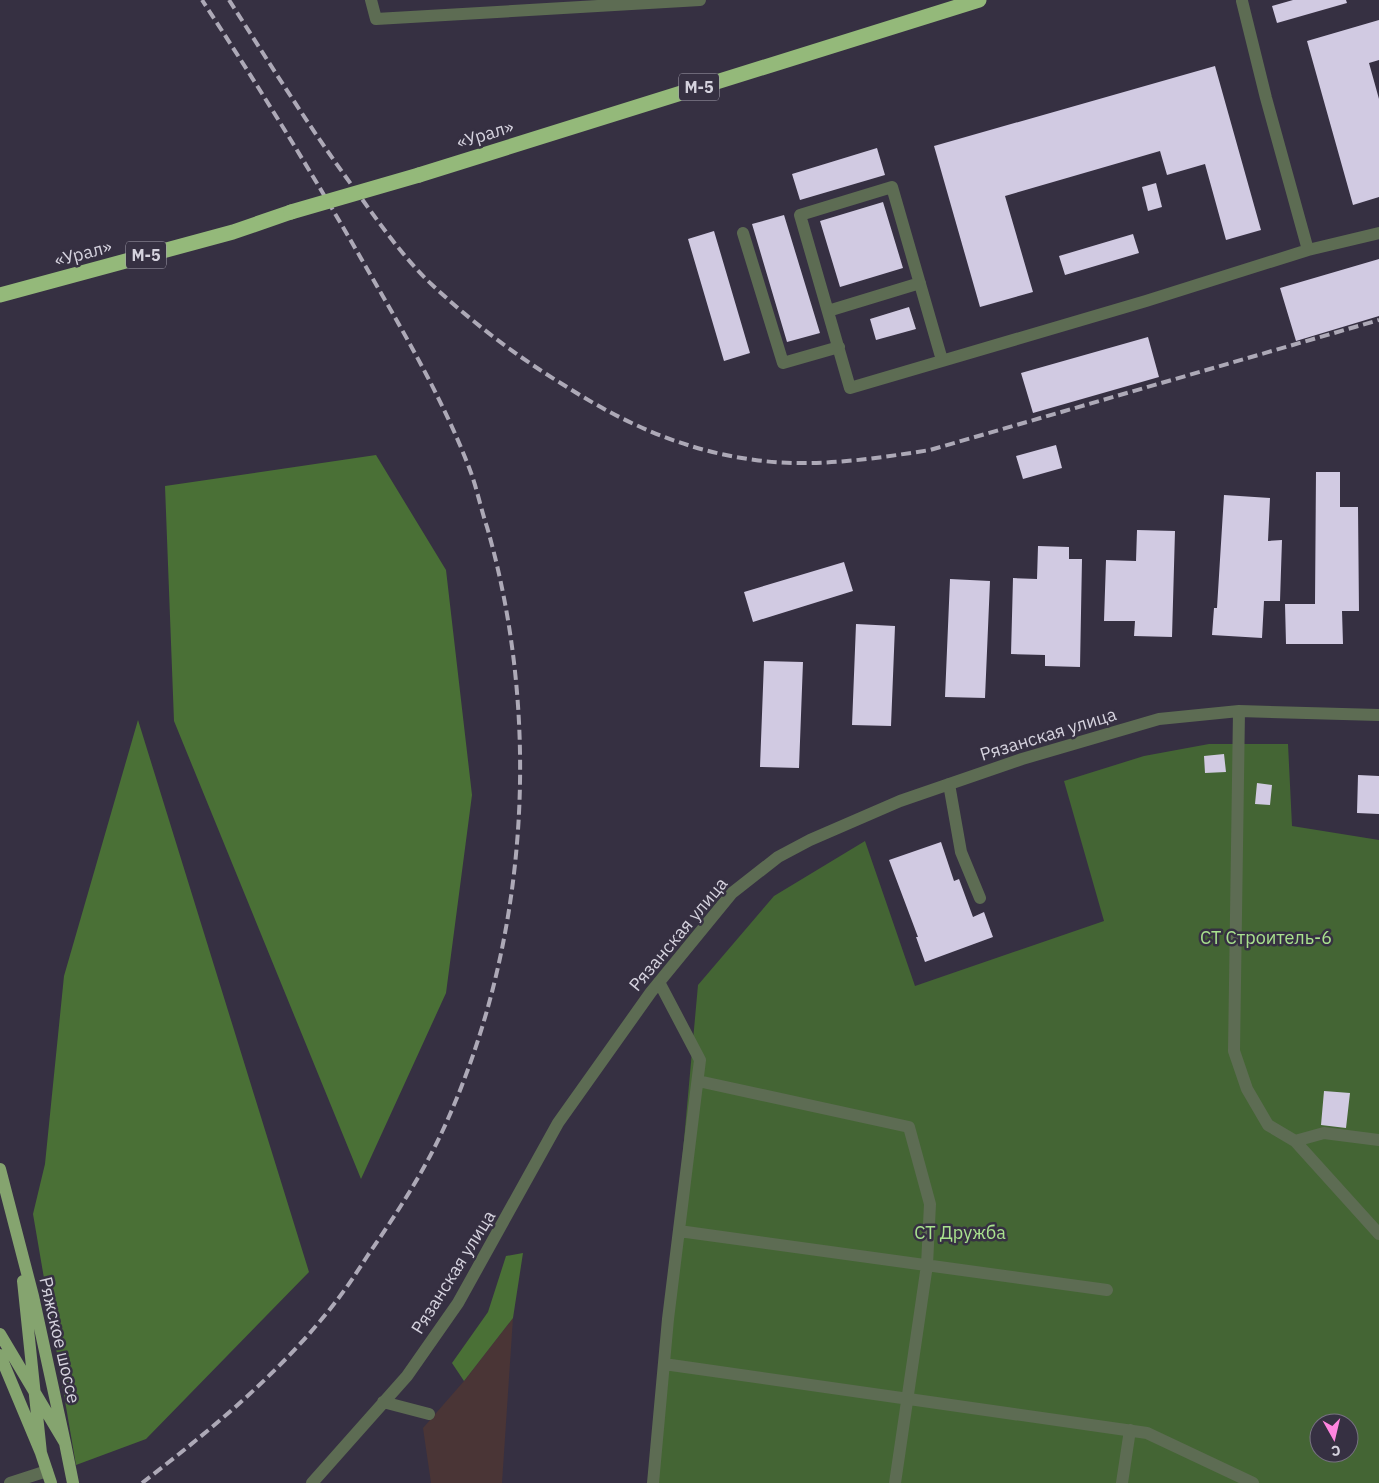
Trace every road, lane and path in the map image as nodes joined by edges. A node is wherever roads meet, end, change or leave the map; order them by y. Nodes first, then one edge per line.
1 (371, 0) edge
2 (700, 0) edge
3 (978, 0) edge
4 (1242, 0) edge
5 (579, 4) edge
6 (743, 233) dead end
7 (1379, 233) edge
8 (1308, 250) junction
9 (920, 283) junction
10 (0, 295) edge
11 (828, 311) junction
12 (839, 346) junction
13 (942, 360) junction
14 (1239, 711) junction
15 (1379, 715) edge
16 (949, 784) junction
17 (980, 898) dead end
18 (658, 982) junction
19 (698, 1081) junction
20 (1379, 1140) edge
21 (1295, 1141) junction
22 (0, 1169) edge
23 (679, 1231) junction
24 (1379, 1234) edge
25 (20, 1246) junction
26 (927, 1265) junction
27 (1108, 1290) dead end
28 (0, 1334) edge
29 (0, 1354) edge
30 (664, 1364) junction
31 (33, 1390) junction
32 (907, 1398) junction
33 (383, 1402) junction
34 (429, 1414) dead end
35 (1130, 1430) junction
36 (65, 1443) junction
37 (41, 1453) junction
38 (47, 1470) junction
39 (10, 1483) edge
40 (51, 1483) edge
41 (73, 1483) edge
42 (312, 1483) edge
43 (653, 1483) edge
44 (895, 1483) edge
45 (1122, 1483) edge
46 (1253, 1483) edge

1 - 5 street
2 - 5 street
3 - 10 highway, «Урал» / М-5, bridge
4 - 8 street
6 - 12 street
7 - 8 street
8 - 13 street
9 - 11 street
9 - 11 street
9 - 13 street
11 - 12 street
12 - 13 street
14 - 15 street, Рязанская улица
14 - 16 street, Рязанская улица
14 - 21 street
16 - 17 street
16 - 18 street, Рязанская улица
18 - 19 street
18 - 33 street, Рязанская улица
19 - 23 street
19 - 26 street
20 - 21 street
21 - 24 street
22 - 25 main road, Ряжское шоссе
23 - 26 street
23 - 30 street
25 - 31 main road, Ряжское шоссе
25 - 36 main road, Ряжское шоссе
26 - 27 street
26 - 32 street
28 - 31 main road
29 - 37 main road
30 - 32 street
30 - 43 street
31 - 36 main road
31 - 37 main road, Ряжское шоссе
32 - 35 street
32 - 44 street
33 - 34 street
33 - 42 street, Рязанская улица
35 - 45 street
35 - 46 street
36 - 41 main road, Ряжское шоссе
37 - 38 main road
38 - 39 street
38 - 40 main road

